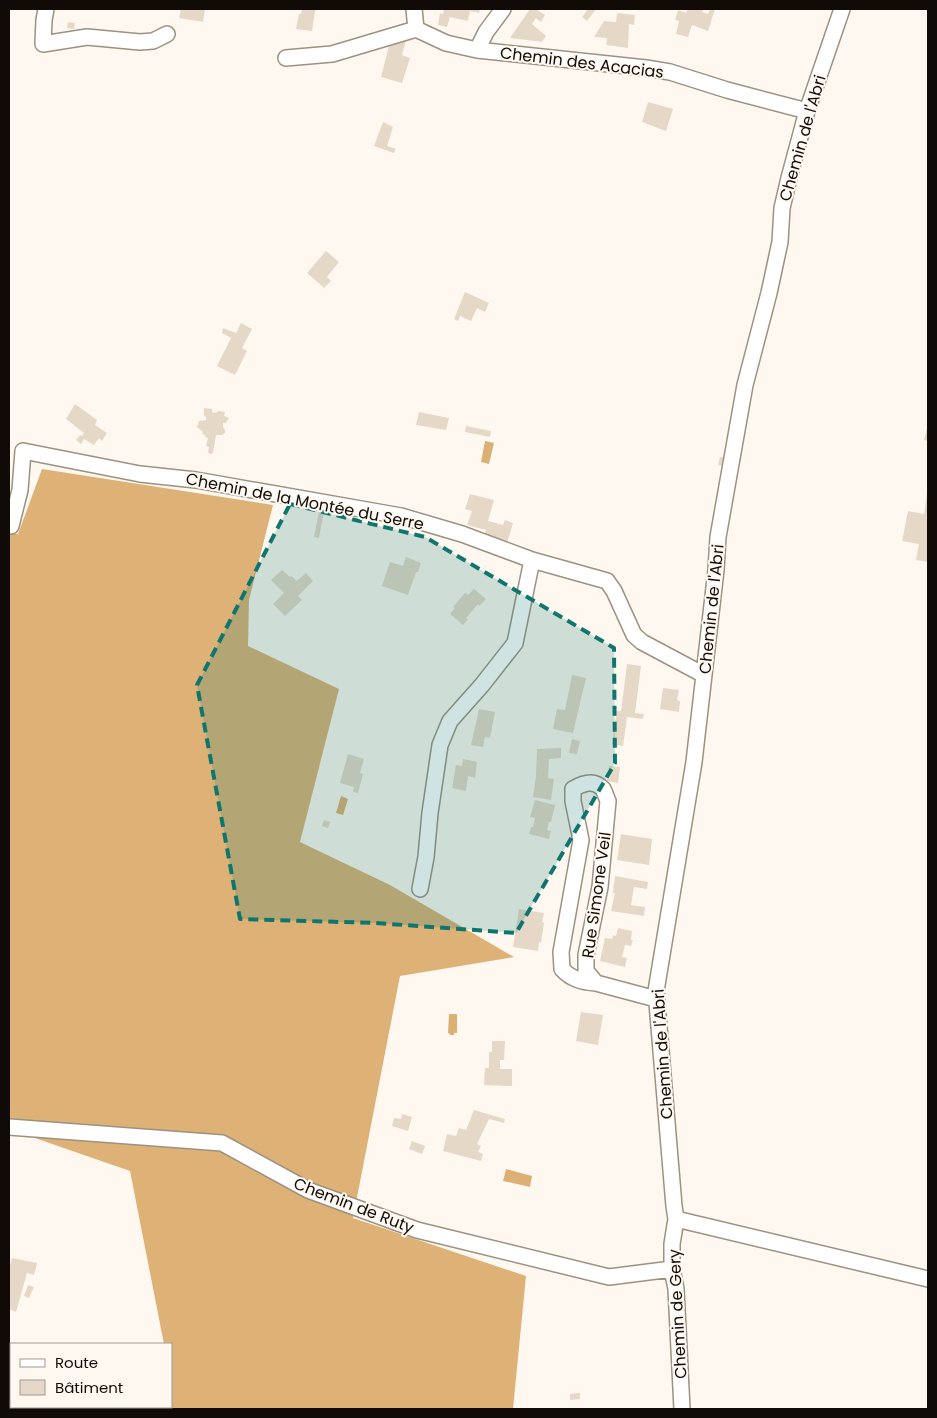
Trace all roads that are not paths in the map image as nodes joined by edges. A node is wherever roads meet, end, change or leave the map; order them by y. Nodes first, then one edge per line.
1 (46, 9) edge
2 (414, 9) edge
3 (503, 9) edge
4 (842, 9) edge
5 (416, 29) junction
6 (167, 34) dead end
7 (477, 50) junction
8 (286, 58) dead end
9 (807, 111) junction
10 (9, 525) edge
11 (532, 560) junction
12 (704, 675) junction
13 (420, 889) dead end
14 (596, 982) junction
15 (656, 999) junction
16 (9, 1126) edge
17 (676, 1219) junction
18 (672, 1269) junction
19 (928, 1279) edge
20 (682, 1409) edge

1 - 6 street
2 - 5 street
3 - 7 street
4 - 9 street, Chemin de l'Abri
5 - 7 street, Chemin des Acacias
5 - 8 street
7 - 9 street, Chemin des Acacias
9 - 12 street, Chemin de l'Abri
10 - 11 street, Chemin de la Montée du Serre
11 - 12 street, Chemin de la Montée du Serre
11 - 13 street
12 - 15 street, Chemin de l'Abri
14 - 14 street, Rue Simone Veil
14 - 15 street, Rue Simone Veil
15 - 17 street, Chemin de l'Abri
16 - 18 street, Chemin de Ruty
17 - 18 street, Chemin de Gery
17 - 19 street
18 - 20 street, Chemin de Gery

